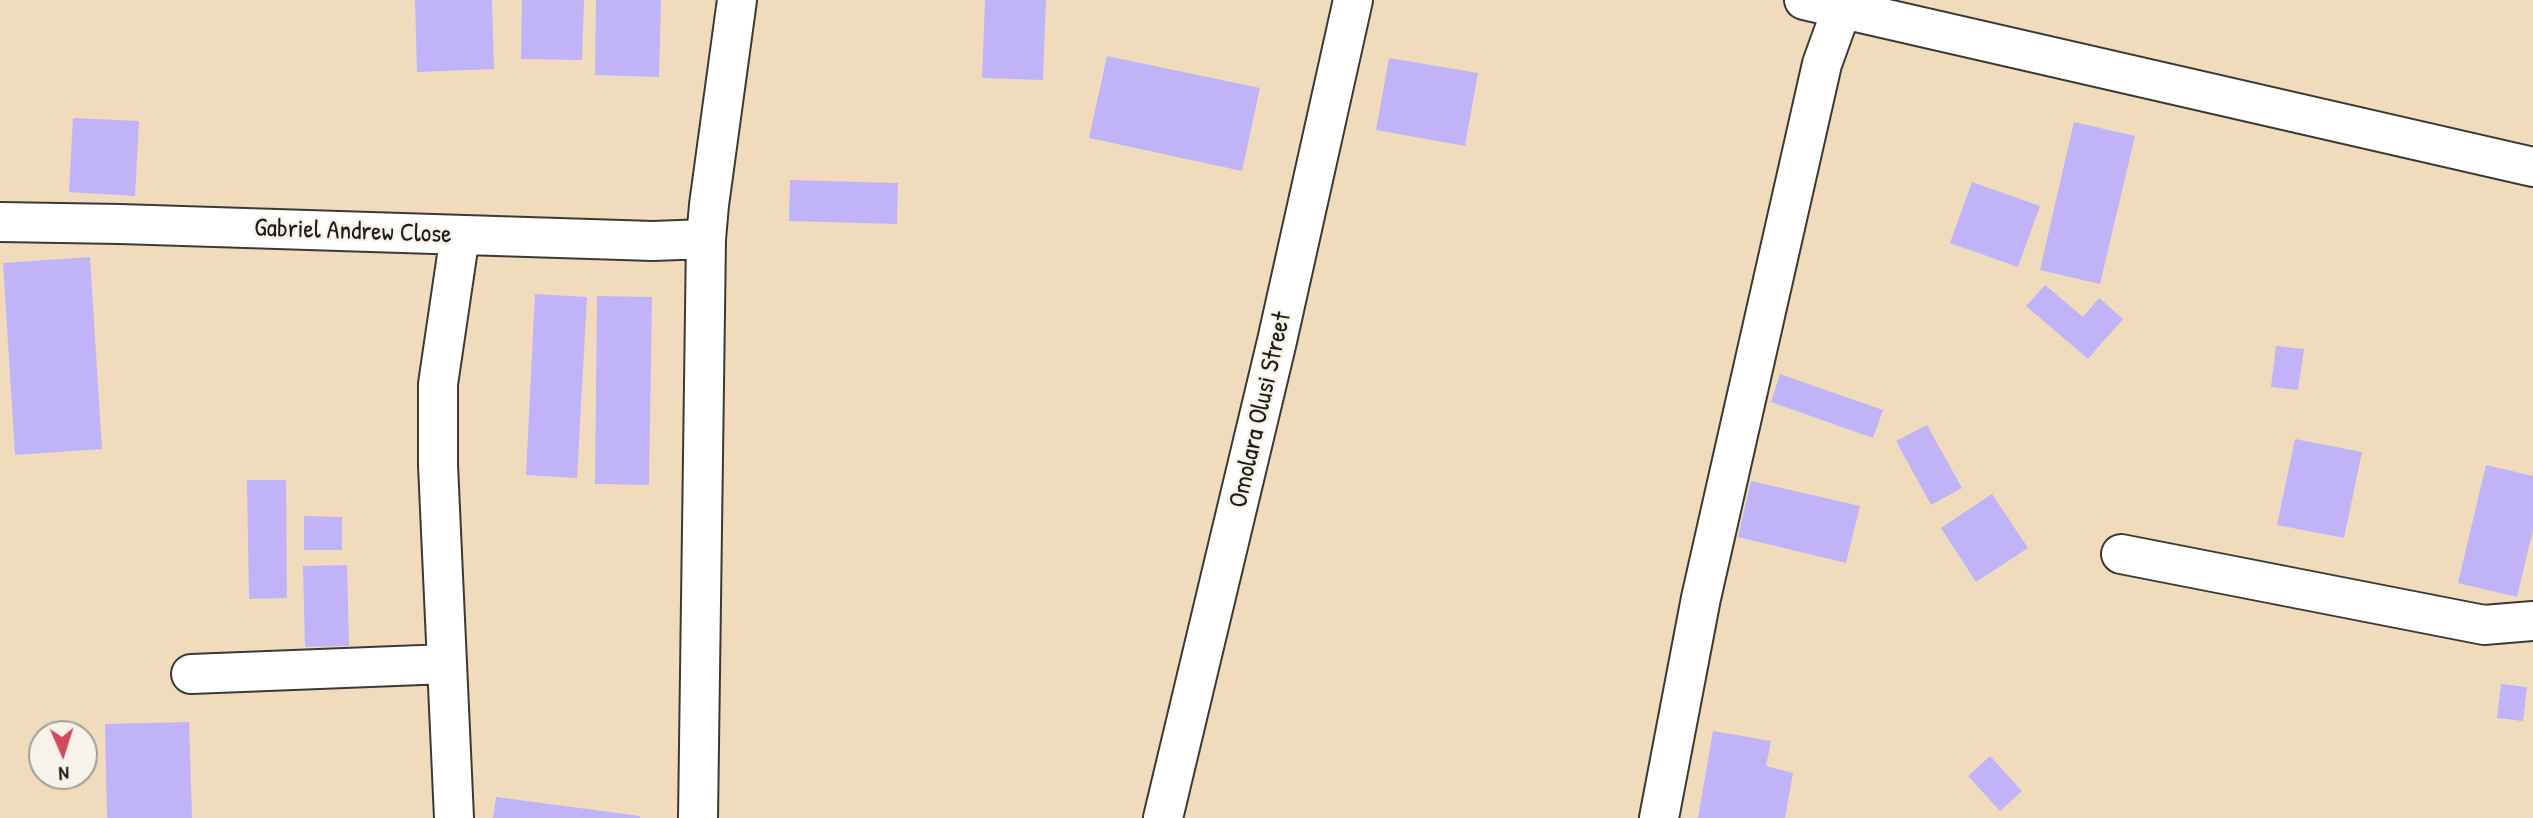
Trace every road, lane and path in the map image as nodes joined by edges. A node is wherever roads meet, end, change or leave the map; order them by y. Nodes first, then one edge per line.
1 (737, 0) edge
2 (1353, 0) edge
3 (1804, 0) edge
4 (1843, 4) edge
5 (2533, 167) edge
6 (0, 222) edge
7 (460, 235) junction
8 (706, 239) junction
9 (2120, 554) dead end
10 (2533, 621) edge
11 (447, 664) junction
12 (191, 674) dead end
13 (454, 818) edge
14 (698, 818) edge
15 (1163, 818) edge
16 (1659, 818) edge

1 - 8 street
2 - 15 street, Omolara Olusi Street
3 - 4 street
4 - 5 street
4 - 16 street
6 - 7 street, Gabriel Andrew Close
7 - 8 street, Gabriel Andrew Close
7 - 11 street
8 - 14 street
9 - 10 street
11 - 12 street
11 - 13 street

